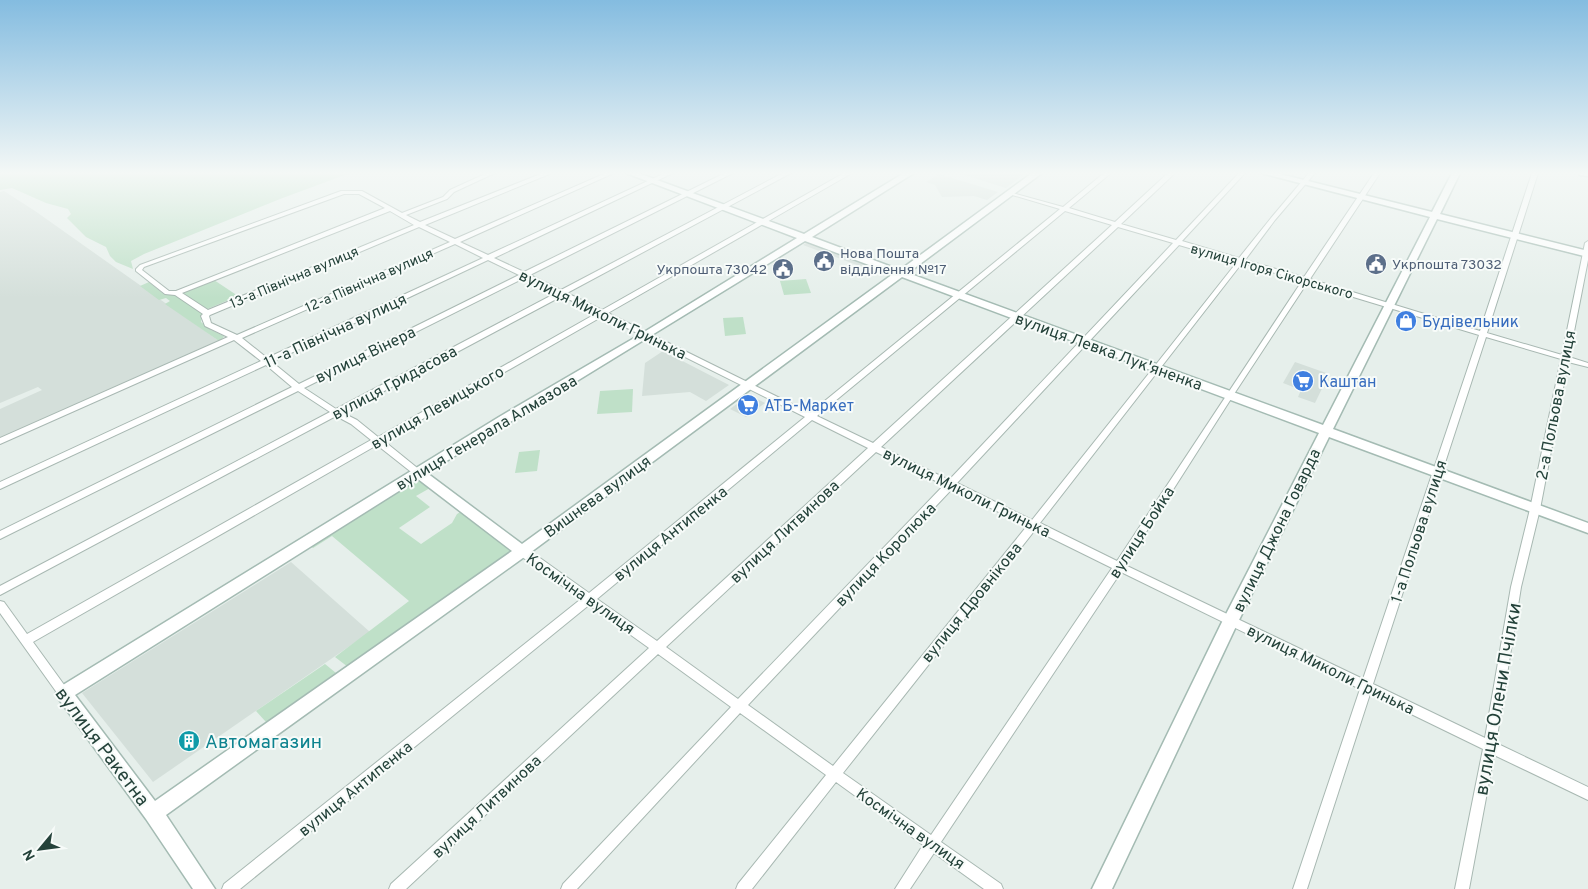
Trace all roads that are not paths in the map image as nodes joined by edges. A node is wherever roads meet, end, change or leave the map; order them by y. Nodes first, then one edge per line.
1 (284, 214) edge
2 (375, 214) edge
3 (444, 214) edge
4 (517, 214) edge
5 (582, 214) edge
6 (647, 214) edge
7 (712, 214) edge
8 (742, 214) edge
9 (776, 214) edge
10 (842, 214) edge
11 (982, 214) edge
12 (1058, 214) edge
13 (1083, 214) edge
14 (1128, 214) edge
15 (1203, 214) edge
16 (1277, 214) edge
17 (1350, 214) edge
18 (1430, 214) edge
19 (1522, 214) edge
20 (401, 215) edge
21 (1436, 216) junction
22 (763, 222) junction
23 (420, 224) junction
24 (1117, 225) junction
25 (1516, 236) junction
26 (804, 238) junction
27 (454, 242) junction
28 (1177, 243) junction
29 (1588, 243) edge
30 (1587, 254) edge
31 (488, 258) junction
32 (1242, 262) junction
33 (138, 269) joint
34 (901, 274) junction
35 (524, 276) junction
36 (1306, 281) junction
37 (175, 293) junction
38 (562, 293) junction
39 (960, 296) junction
40 (1389, 306) junction
41 (207, 313) junction
42 (603, 313) junction
43 (1017, 317) junction
44 (1482, 334) junction
45 (648, 335) junction
46 (234, 338) junction
47 (1083, 341) junction
48 (1564, 358) junction
49 (268, 362) junction
50 (1588, 365) edge
51 (1157, 369) junction
52 (748, 386) junction
53 (298, 387) junction
54 (1230, 395) junction
55 (336, 413) junction
56 (811, 416) junction
57 (1326, 430) junction
58 (378, 440) junction
59 (0, 441) edge
60 (874, 447) junction
61 (418, 472) junction
62 (1437, 472) junction
63 (952, 484) junction
64 (0, 486) edge
65 (1535, 509) junction
66 (1033, 524) junction
67 (1588, 528) edge
68 (0, 535) edge
69 (522, 551) junction
70 (1119, 566) junction
71 (0, 591) edge
72 (590, 598) junction
73 (0, 605) edge
74 (1231, 620) junction
75 (25, 640) junction
76 (658, 648) junction
77 (1367, 687) junction
78 (64, 693) junction
79 (739, 706) junction
80 (1490, 745) junction
81 (834, 773) junction
82 (1588, 794) edge
83 (153, 813) junction
84 (933, 842) junction
85 (205, 889) edge
86 (229, 889) edge
87 (396, 889) edge
88 (568, 889) edge
89 (743, 889) edge
90 (902, 889) edge
91 (996, 889) edge
92 (1102, 889) edge
93 (1300, 889) edge
94 (1462, 889) edge

1 - 33 street, вулиця Миколи Гринька
2 - 37 street
3 - 23 street, 13-а Північна вулиця
4 - 27 street, 12-а Північна вулиця
5 - 31 street, 11-а Північна вулиця
6 - 35 street, вулиця Вінера
7 - 38 street, вулиця Гридасова
8 - 22 street, вулиця Левка Лук'яненка
9 - 22 street, вулиця Левицького
10 - 26 street, вулиця Генерала Алмазова
11 - 34 street, Вишнева вулиця
12 - 39 street, вулиця Антипенка
13 - 24 street, вулиця Ігоря Сікорського
14 - 24 street, вулиця Литвинова
15 - 28 street, вулиця Королюка
16 - 32 street, вулиця Дровнікова
17 - 36 street, вулиця Бойка
18 - 21 street
19 - 25 street, 1-а Польова вулиця
20 - 23 street, вулиця Миколи Гринька
21 - 25 street
21 - 40 street, вулиця Джона Говарда
22 - 26 street, вулиця Левка Лук'яненка
22 - 42 street, вулиця Левицького
23 - 27 street, вулиця Миколи Гринька
23 - 41 street, 13-а Північна вулиця
24 - 28 street, вулиця Ігоря Сікорського
24 - 43 street, вулиця Литвинова
25 - 30 street
25 - 44 street, 1-а Польова вулиця
26 - 34 street, вулиця Левка Лук'яненка
26 - 45 street, вулиця Генерала Алмазова
27 - 31 street, вулиця Миколи Гринька
27 - 46 street, 12-а Північна вулиця
28 - 32 street, вулиця Ігоря Сікорського
28 - 47 street, вулиця Королюка
29 - 30 street, 2-а Польова вулиця
30 - 48 street, 2-а Польова вулиця
31 - 35 street, вулиця Миколи Гринька
31 - 49 street, 11-а Північна вулиця
32 - 36 street, вулиця Ігоря Сікорського
32 - 51 street, вулиця Дровнікова
33 - 37 street, Космічна вулиця
34 - 39 street, вулиця Левка Лук'яненка
34 - 52 street, Вишнева вулиця
35 - 38 street, вулиця Миколи Гринька
35 - 53 street, вулиця Вінера
36 - 40 street, вулиця Ігоря Сікорського
36 - 54 street, вулиця Бойка
37 - 41 street, Космічна вулиця
38 - 42 street, вулиця Миколи Гринька
38 - 55 street, вулиця Гридасова
39 - 43 street, вулиця Левка Лук'яненка
39 - 56 street, вулиця Антипенка
40 - 44 street, вулиця Ігоря Сікорського
40 - 57 street, вулиця Джона Говарда
41 - 46 street, Космічна вулиця
42 - 45 street, вулиця Миколи Гринька
42 - 58 street, вулиця Левицького
43 - 47 street, вулиця Левка Лук'яненка
43 - 60 street, вулиця Литвинова
44 - 48 street, вулиця Ігоря Сікорського
44 - 62 street, 1-а Польова вулиця
45 - 52 street, вулиця Миколи Гринька
45 - 61 street, вулиця Генерала Алмазова
46 - 49 street, Космічна вулиця
46 - 59 street, 12-а Північна вулиця
47 - 51 street, вулиця Левка Лук'яненка
47 - 63 street, вулиця Королюка
48 - 50 street, вулиця Ігоря Сікорського
48 - 65 street, 2-а Польова вулиця
49 - 53 street, Космічна вулиця
49 - 64 street, 11-а Північна вулиця
51 - 54 street, вулиця Левка Лук'яненка
51 - 66 street, вулиця Дровнікова
52 - 56 street, вулиця Миколи Гринька
52 - 69 street, Вишнева вулиця
53 - 55 street, Космічна вулиця
53 - 68 street, вулиця Вінера
54 - 57 street, вулиця Левка Лук'яненка
54 - 70 street, вулиця Бойка
55 - 58 street, Космічна вулиця
55 - 71 street, вулиця Гридасова
56 - 60 street, вулиця Миколи Гринька
56 - 72 street, вулиця Антипенка
57 - 62 street, вулиця Левка Лук'яненка
57 - 74 street, вулиця Джона Говарда
58 - 61 street, Космічна вулиця
58 - 75 street, вулиця Левицького
60 - 63 street, вулиця Миколи Гринька
60 - 76 street, вулиця Литвинова
61 - 69 street, Космічна вулиця
61 - 78 street, вулиця Генерала Алмазова
62 - 65 street, вулиця Левка Лук'яненка
62 - 77 street, 1-а Польова вулиця
63 - 66 street, вулиця Миколи Гринька
63 - 79 street, вулиця Королюка
65 - 67 street, вулиця Левка Лук'яненка
65 - 80 street, вулиця Олени Пчілки
66 - 70 street, вулиця Миколи Гринька
66 - 81 street, вулиця Дровнікова
69 - 72 street, Космічна вулиця
69 - 83 street, Вишнева вулиця
70 - 74 street, вулиця Миколи Гринька
70 - 84 street, вулиця Бойка
72 - 76 street, Космічна вулиця
72 - 86 street, вулиця Антипенка
73 - 75 street, вулиця Ракетна
74 - 77 street, вулиця Миколи Гринька
74 - 92 street, вулиця Джона Говарда
75 - 78 street, вулиця Ракетна
76 - 79 street, Космічна вулиця
76 - 87 street, вулиця Литвинова
77 - 80 street, вулиця Миколи Гринька
77 - 93 street, 1-а Польова вулиця
78 - 83 street, вулиця Ракетна
79 - 81 street, Космічна вулиця
79 - 88 street, вулиця Королюка
80 - 82 street, вулиця Миколи Гринька
80 - 94 street, вулиця Олени Пчілки
81 - 84 street, Космічна вулиця
81 - 89 street, вулиця Дровнікова
83 - 85 street, вулиця Ракетна
84 - 90 street, вулиця Бойка
84 - 91 street, Космічна вулиця

